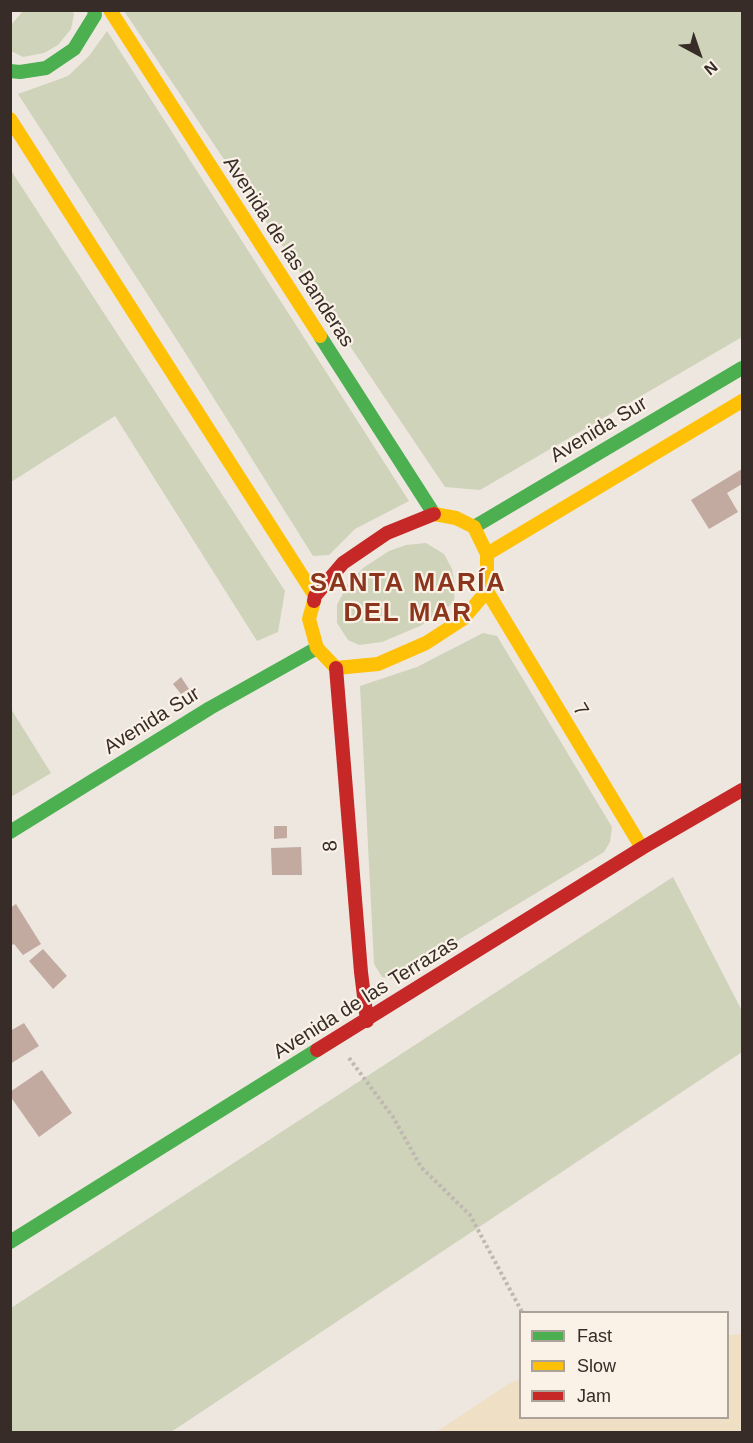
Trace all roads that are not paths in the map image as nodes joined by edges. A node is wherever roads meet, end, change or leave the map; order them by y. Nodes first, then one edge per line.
1 (94, 10) edge
2 (110, 10) edge
3 (10, 71) edge
4 (10, 119) edge
5 (742, 368) edge
6 (742, 401) edge
7 (434, 514) junction
8 (474, 527) junction
9 (487, 554) junction
10 (487, 591) junction
11 (315, 596) junction
12 (317, 648) junction
13 (336, 668) junction
14 (742, 790) edge
15 (10, 832) edge
16 (642, 849) junction
17 (367, 1021) junction
18 (10, 1242) edge

1 - 3 street
2 - 7 street, Avenida de las Banderas
4 - 11 street
5 - 8 street, Avenida Sur
6 - 9 street
7 - 8 street
7 - 11 street
8 - 9 street
9 - 10 street
10 - 13 street
10 - 16 street, 7
11 - 12 street
12 - 13 street
12 - 15 street, Avenida Sur
13 - 17 street, 8
14 - 16 street, Avenida de las Terrazas
16 - 17 street, Avenida de las Terrazas
17 - 18 street, Avenida de las Terrazas

